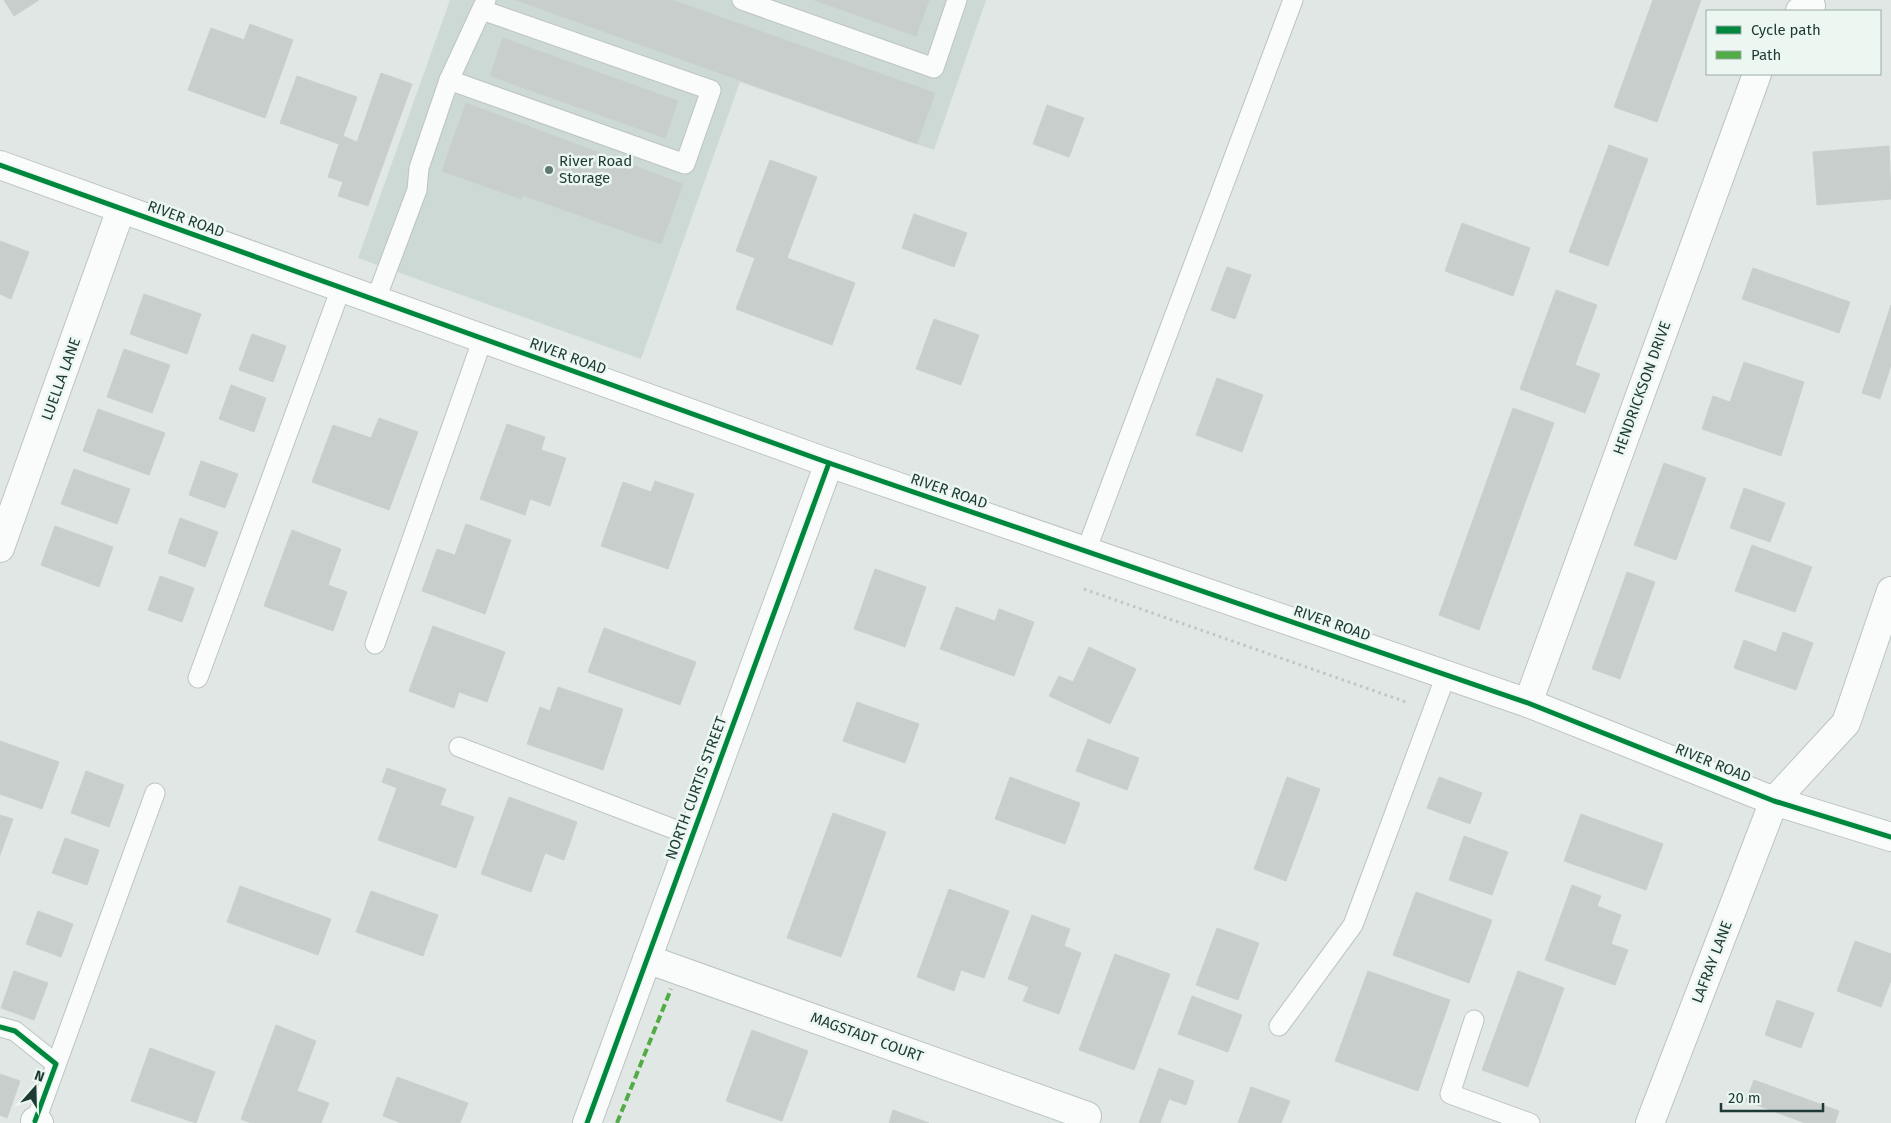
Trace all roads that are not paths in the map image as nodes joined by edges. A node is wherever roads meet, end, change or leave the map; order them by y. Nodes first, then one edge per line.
1 (742, 0) edge
2 (957, 0) edge
3 (1293, 0) edge
4 (484, 5) edge
5 (1757, 75) edge
6 (448, 80) junction
7 (0, 165) edge
8 (121, 209) junction
9 (340, 288) junction
10 (376, 299) junction
11 (482, 338) junction
12 (829, 462) junction
13 (0, 548) edge
14 (1086, 552) junction
15 (1891, 591) edge
16 (375, 644) dead end
17 (1446, 675) junction
18 (198, 678) dead end
19 (1528, 703) junction
20 (459, 747) dead end
21 (155, 793) dead end
22 (1774, 801) junction
23 (692, 836) junction
24 (1891, 837) edge
25 (647, 959) junction
26 (1474, 1020) dead end
27 (1279, 1026) dead end
28 (0, 1027) edge
29 (56, 1064) junction
30 (1087, 1116) dead end
31 (36, 1122) edge
32 (587, 1123) edge
33 (1530, 1123) edge
34 (1650, 1123) edge

1 - 2 lane
3 - 14 lane
4 - 6 lane
4 - 6 lane
5 - 19 street, HENDRICKSON DRIVE
6 - 10 lane
7 - 8 street, RIVER ROAD
8 - 9 street, RIVER ROAD
8 - 13 street, LUELLA LANE
9 - 10 street, RIVER ROAD
9 - 18 lane
10 - 11 street, RIVER ROAD
11 - 12 street, RIVER ROAD
11 - 16 lane
12 - 14 street, RIVER ROAD
12 - 23 street, NORTH CURTIS STREET
14 - 17 street, RIVER ROAD
15 - 22 street
17 - 19 street, RIVER ROAD
17 - 27 lane
19 - 22 street, RIVER ROAD
20 - 23 lane
21 - 29 lane
22 - 24 street, RIVER ROAD
22 - 34 street, LAFRAY LANE
23 - 25 street, NORTH CURTIS STREET
25 - 30 street, MAGSTADT COURT
25 - 32 street, NORTH CURTIS STREET
26 - 33 lane
28 - 29 lane
29 - 31 lane

